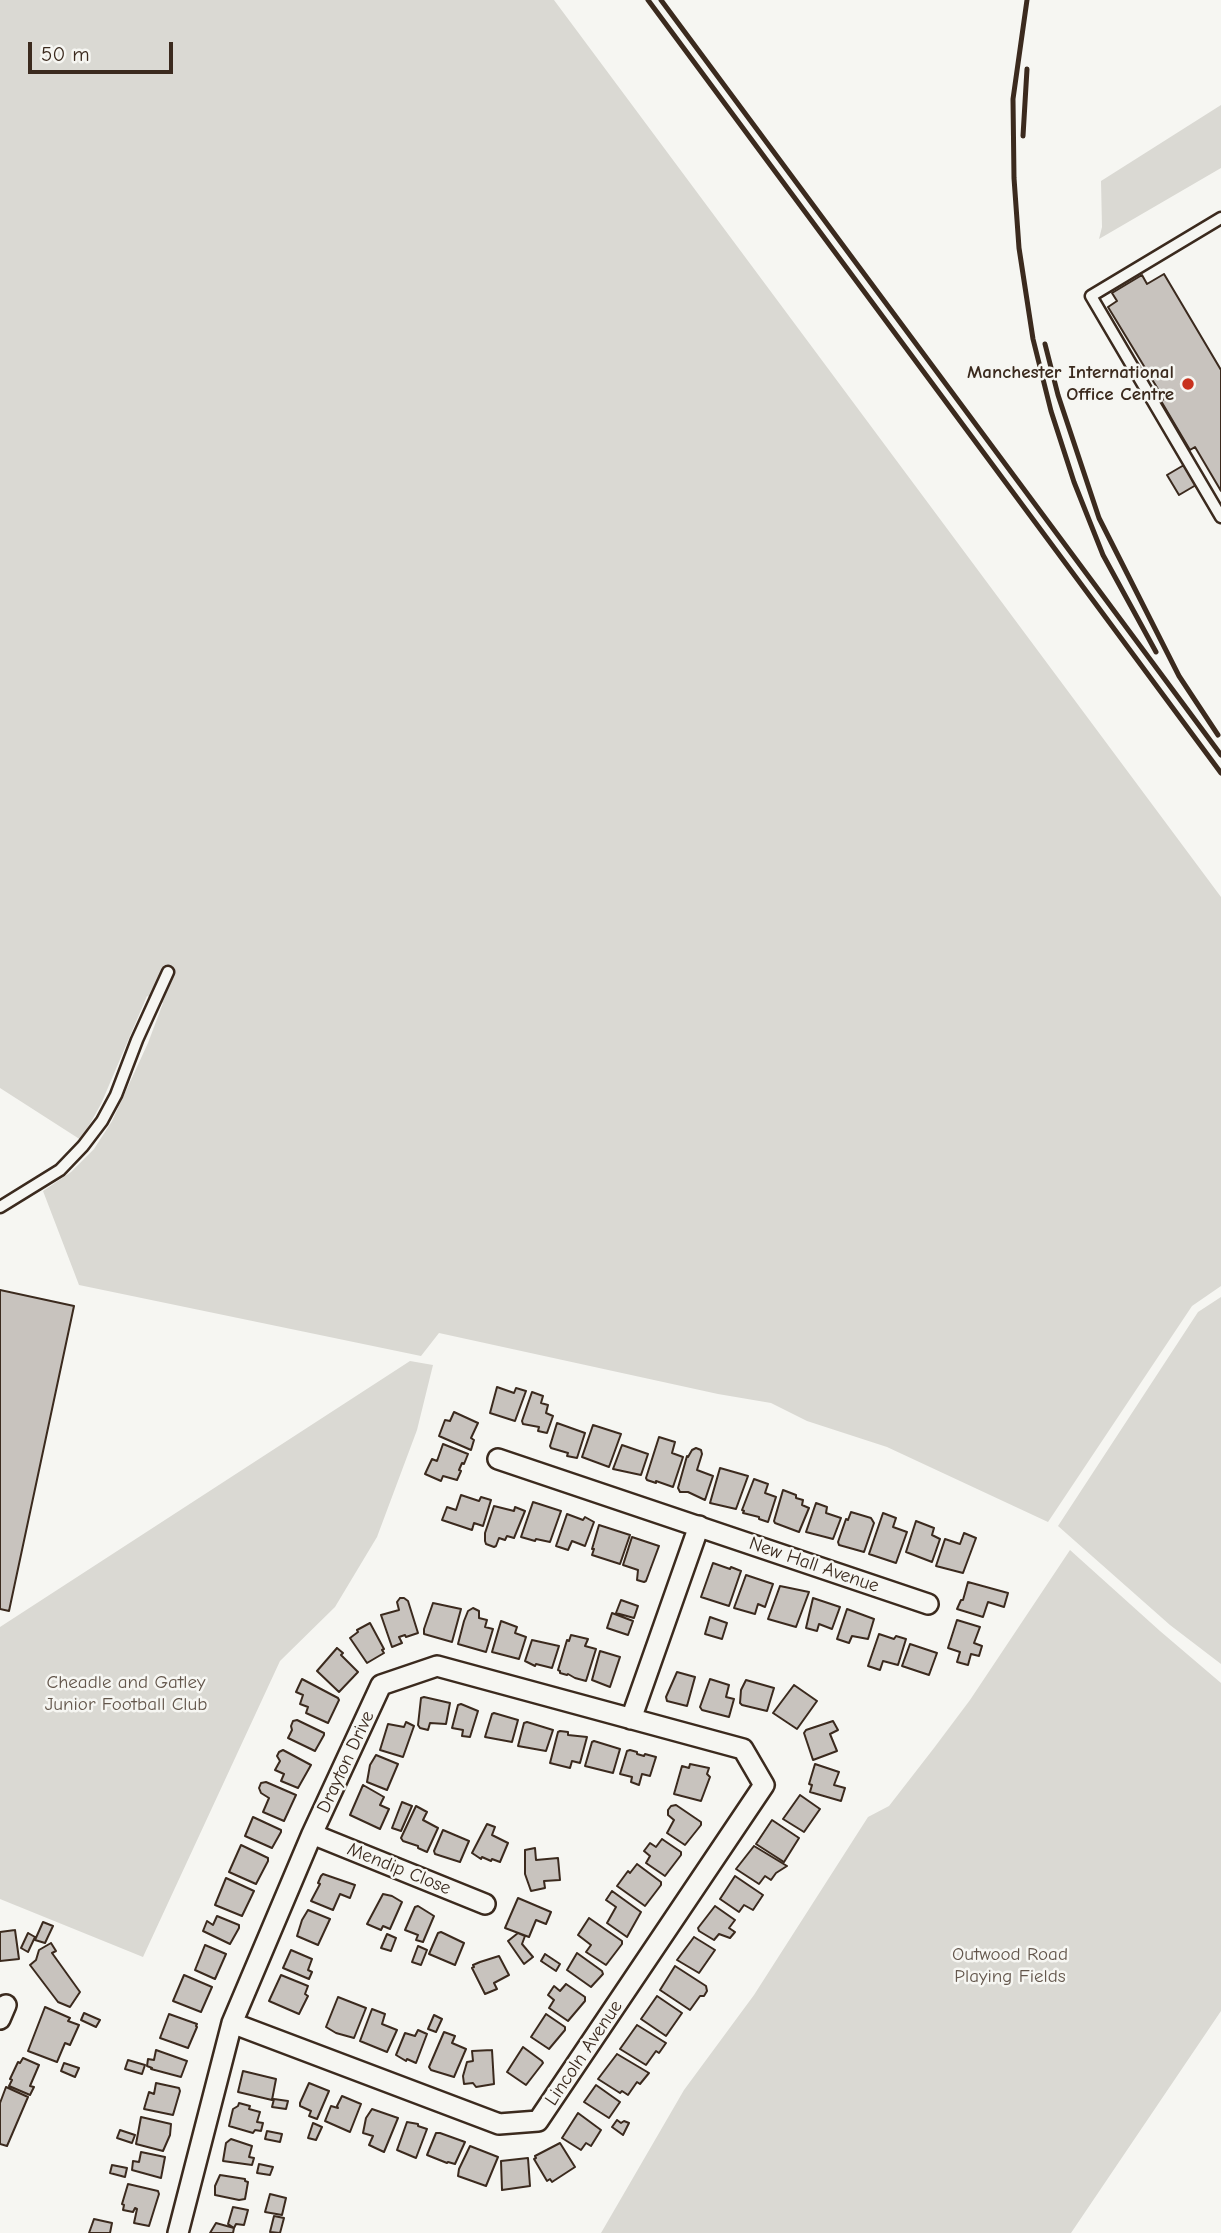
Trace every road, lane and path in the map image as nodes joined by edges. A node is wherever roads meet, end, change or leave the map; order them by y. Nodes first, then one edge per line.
1 (1221, 218) edge
2 (1221, 517) edge
3 (168, 972) dead end
4 (0, 1208) edge
5 (498, 1459) dead end
6 (699, 1526) junction
7 (928, 1604) dead end
8 (631, 1719) junction
9 (764, 1785) joint
10 (312, 1833) junction
11 (485, 1904) dead end
12 (232, 2023) junction
13 (177, 2233) edge

1 - 2 lane
3 - 4 lane
5 - 6 street, New Hall Avenue
6 - 7 street, New Hall Avenue
6 - 8 street
8 - 9 street, Drayton Drive
8 - 10 street, Drayton Drive
9 - 12 street, Lincoln Avenue
10 - 11 street, Mendip Close
10 - 12 street, Drayton Drive
12 - 13 street, Drayton Drive

